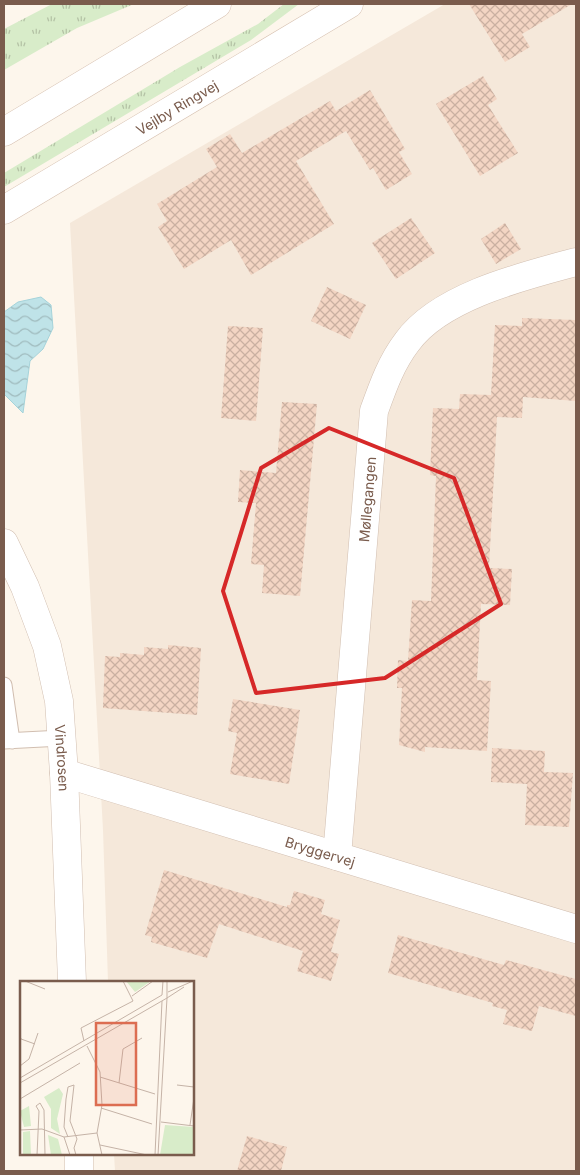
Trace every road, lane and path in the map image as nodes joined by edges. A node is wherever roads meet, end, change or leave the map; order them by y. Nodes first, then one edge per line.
1 (217, 4) edge
2 (349, 4) edge
3 (4, 132) edge
4 (4, 210) edge
5 (576, 262) edge
6 (4, 543) edge
7 (4, 686) edge
8 (62, 738) junction
9 (8, 741) edge
10 (64, 773) junction
11 (337, 856) junction
12 (576, 929) edge
13 (72, 981) edge
14 (79, 1155) edge
15 (80, 1171) edge

1 - 3 street
2 - 4 street, Vejlby Ringvej
5 - 11 street, Møllegangen
6 - 8 street, Vindrosen
7 - 9 lane
8 - 9 lane
8 - 10 street, Vindrosen
10 - 11 street, Bryggervej
10 - 13 street, Vindrosen
11 - 12 street, Bryggervej
14 - 15 street

